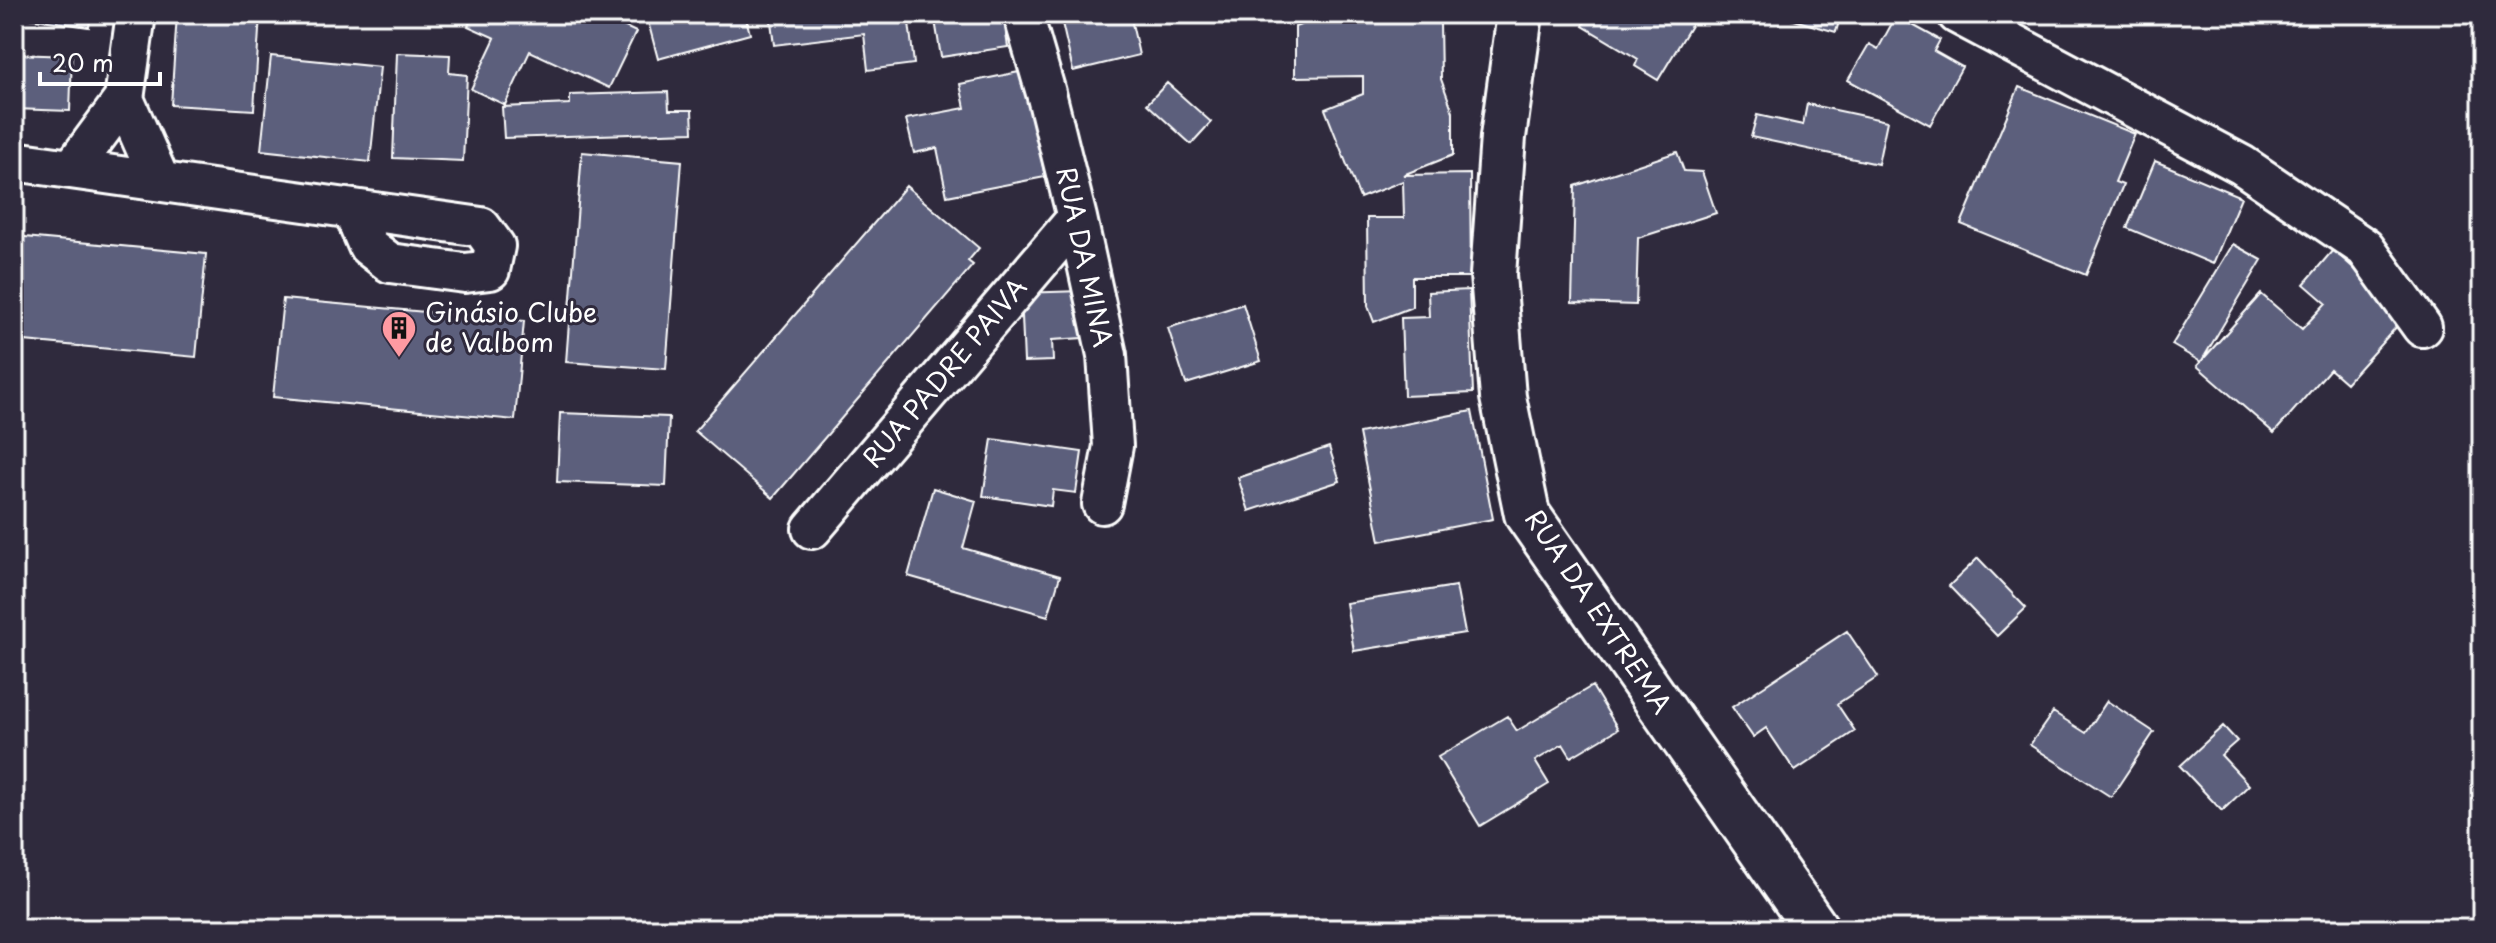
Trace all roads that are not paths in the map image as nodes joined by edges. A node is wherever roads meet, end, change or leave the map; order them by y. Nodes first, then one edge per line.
1 (136, 14) edge
2 (1023, 14) edge
3 (1520, 14) edge
4 (1957, 14) edge
5 (124, 99) junction
6 (14, 161) edge
7 (72, 169) junction
8 (160, 181) junction
9 (352, 209) dead end
10 (1077, 218) junction
11 (2422, 327) dead end
12 (1102, 504) dead end
13 (812, 529) dead end
14 (1816, 929) edge

1 - 5 street
2 - 10 street, RUA DA MINA
3 - 14 street, RUA DA EXTREMA
4 - 11 street
5 - 7 street
5 - 8 street
6 - 7 street
7 - 8 street
8 - 9 street
10 - 12 street, RUA DA MINA
10 - 13 street, RUA PADRE PAIVA

